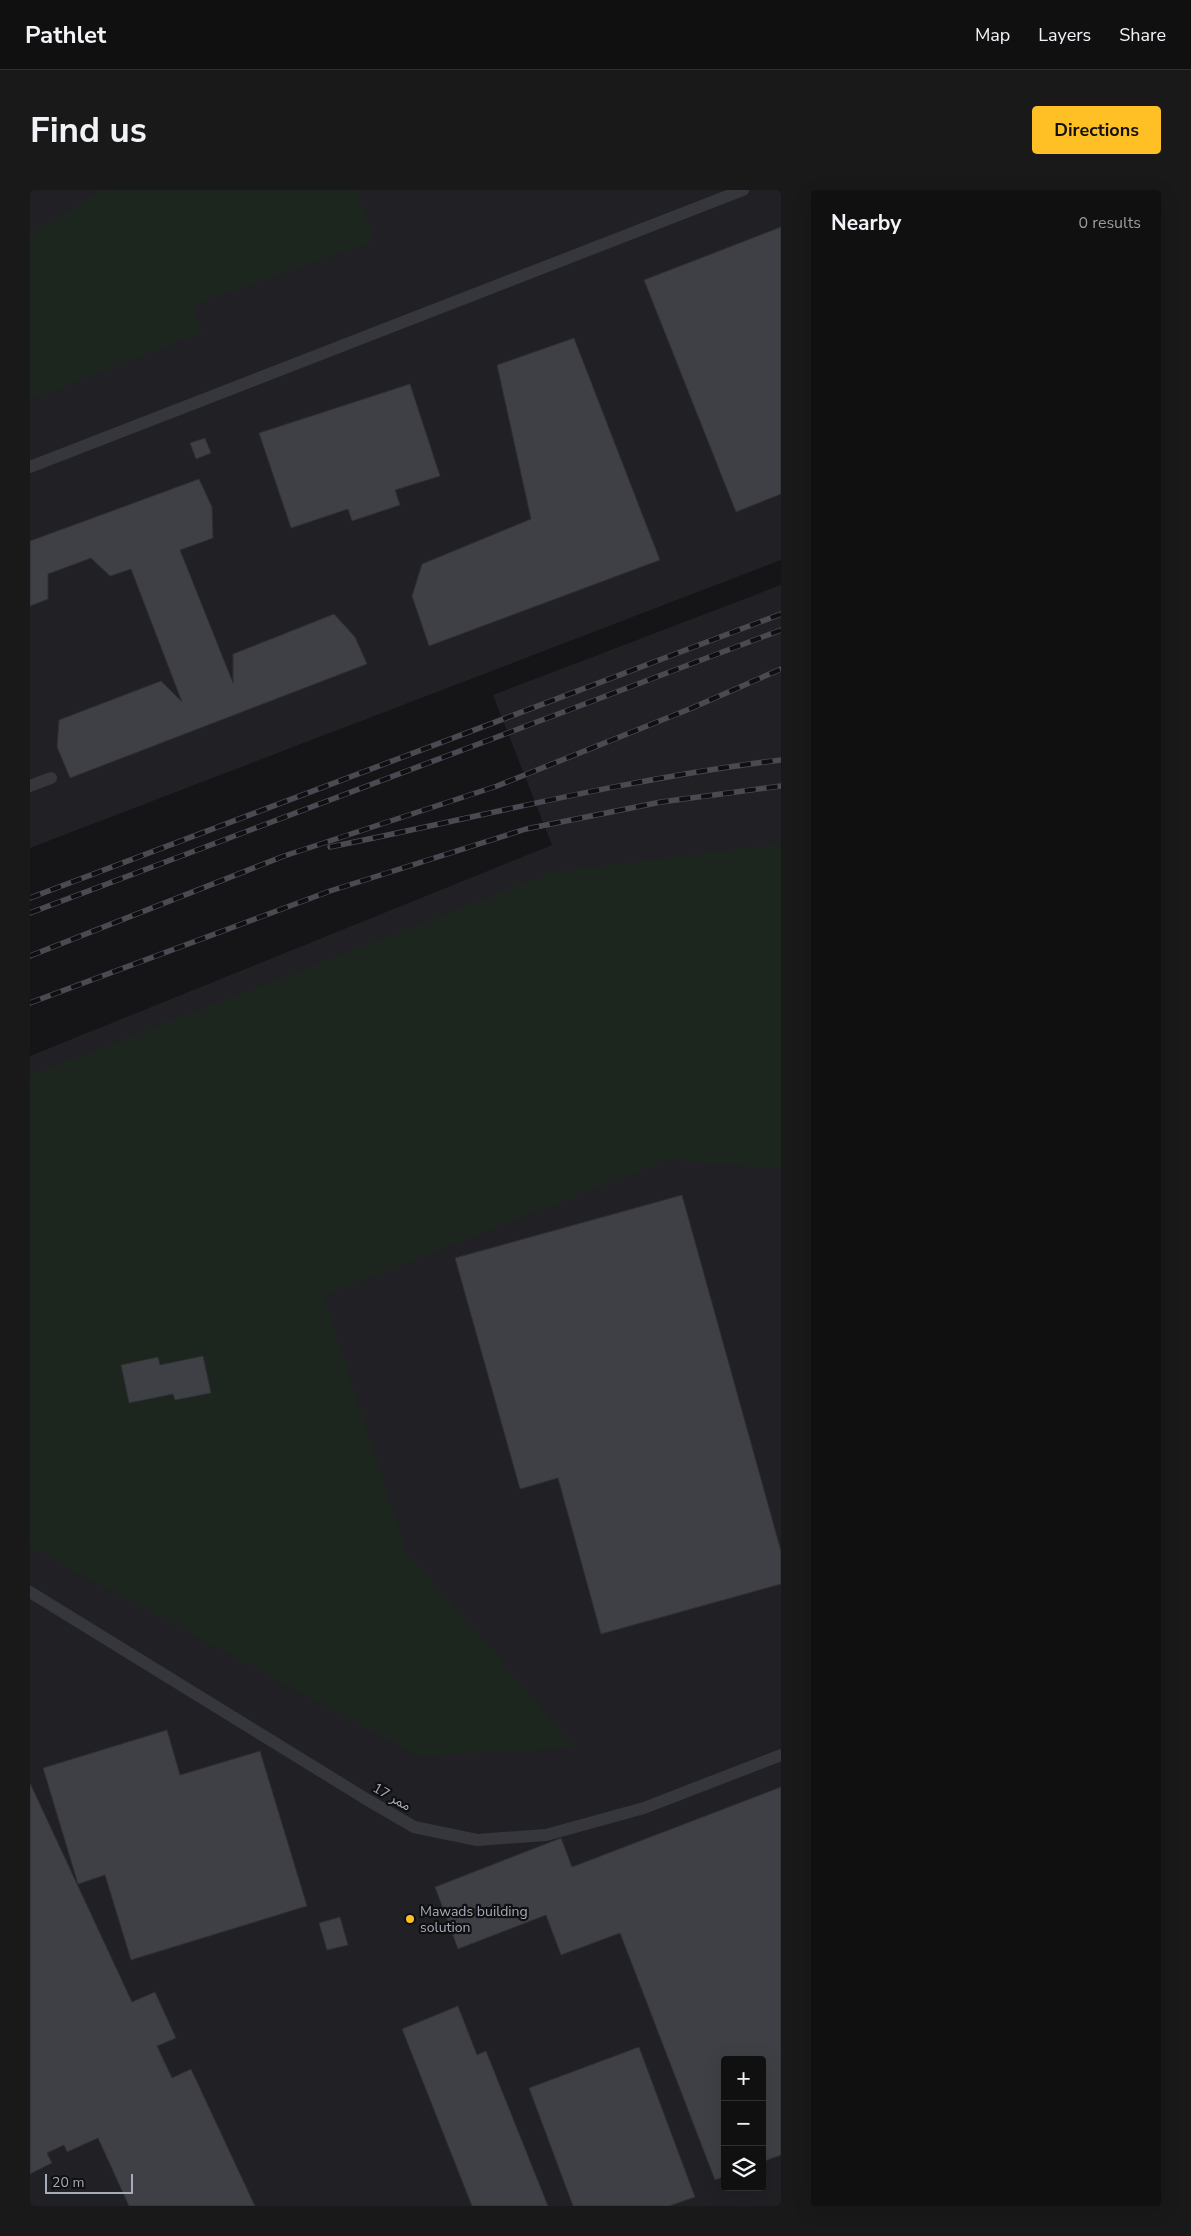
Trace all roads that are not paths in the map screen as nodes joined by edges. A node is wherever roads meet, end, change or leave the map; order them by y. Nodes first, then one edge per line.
1 (743, 190) edge
2 (30, 467) edge
3 (51, 778) dead end
4 (30, 786) edge
5 (30, 1592) edge
6 (781, 1755) edge

1 - 2 lane
3 - 4 lane
5 - 6 lane, ممر 17

